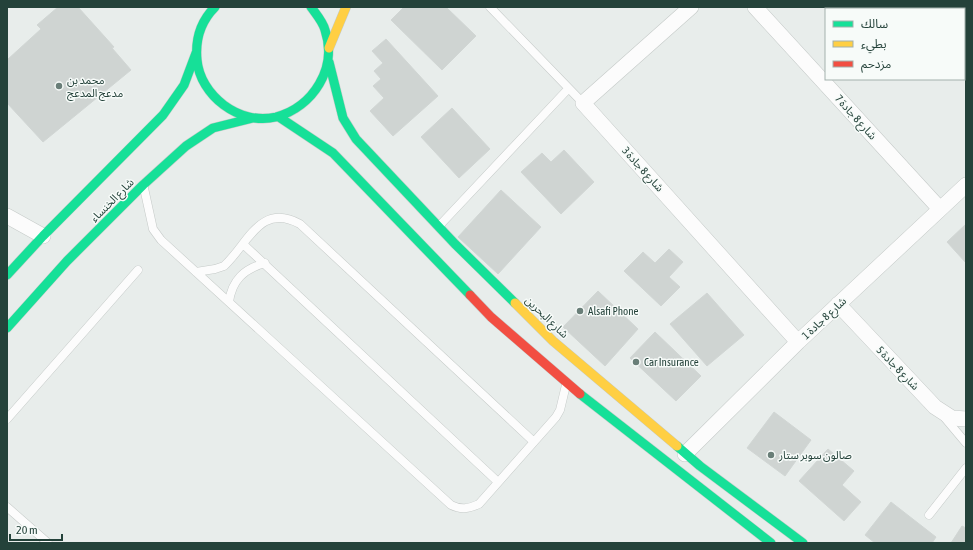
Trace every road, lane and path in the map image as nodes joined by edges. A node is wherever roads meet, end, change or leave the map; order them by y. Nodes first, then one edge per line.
1 (215, 7) edge
2 (310, 7) edge
3 (346, 7) edge
4 (490, 7) edge
5 (691, 7) edge
6 (755, 7) edge
7 (195, 14) dead end
8 (200, 28) junction
9 (329, 48) junction
10 (196, 53) junction
11 (329, 62) junction
12 (568, 90) junction
13 (583, 103) junction
14 (279, 117) junction
15 (253, 118) junction
16 (143, 185) junction
17 (966, 185) edge
18 (940, 209) junction
19 (7, 216) edge
20 (439, 226) junction
21 (42, 236) junction
22 (244, 244) junction
23 (265, 263) junction
24 (138, 270) dead end
25 (196, 272) junction
26 (7, 275) edge
27 (229, 302) junction
28 (838, 304) junction
29 (7, 328) edge
30 (798, 342) junction
31 (566, 383) junction
32 (935, 407) junction
33 (7, 419) edge
34 (966, 419) edge
35 (534, 442) junction
36 (966, 443) edge
37 (685, 454) junction
38 (966, 468) edge
39 (498, 482) junction
40 (7, 507) edge
41 (929, 515) dead end
42 (48, 543) edge
43 (771, 543) edge
44 (803, 543) edge

1 - 8 street
2 - 9 street
3 - 9 street
4 - 12 lane
5 - 13 street
6 - 18 street, شارع 8 جادة 7
7 - 8 street
8 - 10 street
9 - 11 street
10 - 15 street
10 - 21 street
11 - 14 street
11 - 20 street, شارع البحرين
12 - 13 lane
12 - 20 lane
13 - 30 street, شارع 8 جادة 3
14 - 15 street
14 - 31 street
15 - 16 street, شارع الخنساء
16 - 25 lane
16 - 29 street, شارع الخنساء
17 - 18 street, شارع 8 جادة 1
18 - 28 street, شارع 8 جادة 1
19 - 21 street
20 - 37 street, شارع البحرين
21 - 26 street
22 - 23 lane
22 - 25 lane
22 - 35 lane
23 - 27 lane
23 - 39 lane
24 - 33 lane
25 - 27 lane
27 - 39 lane
28 - 30 street, شارع 8 جادة 1
28 - 32 street, شارع 8 جادة 5
30 - 37 street, شارع 8 جادة 1
31 - 35 lane
31 - 43 street
32 - 34 street, شارع 8 جادة 5
32 - 36 lane
35 - 39 lane
37 - 44 street, شارع البحرين
38 - 41 lane
40 - 42 lane

